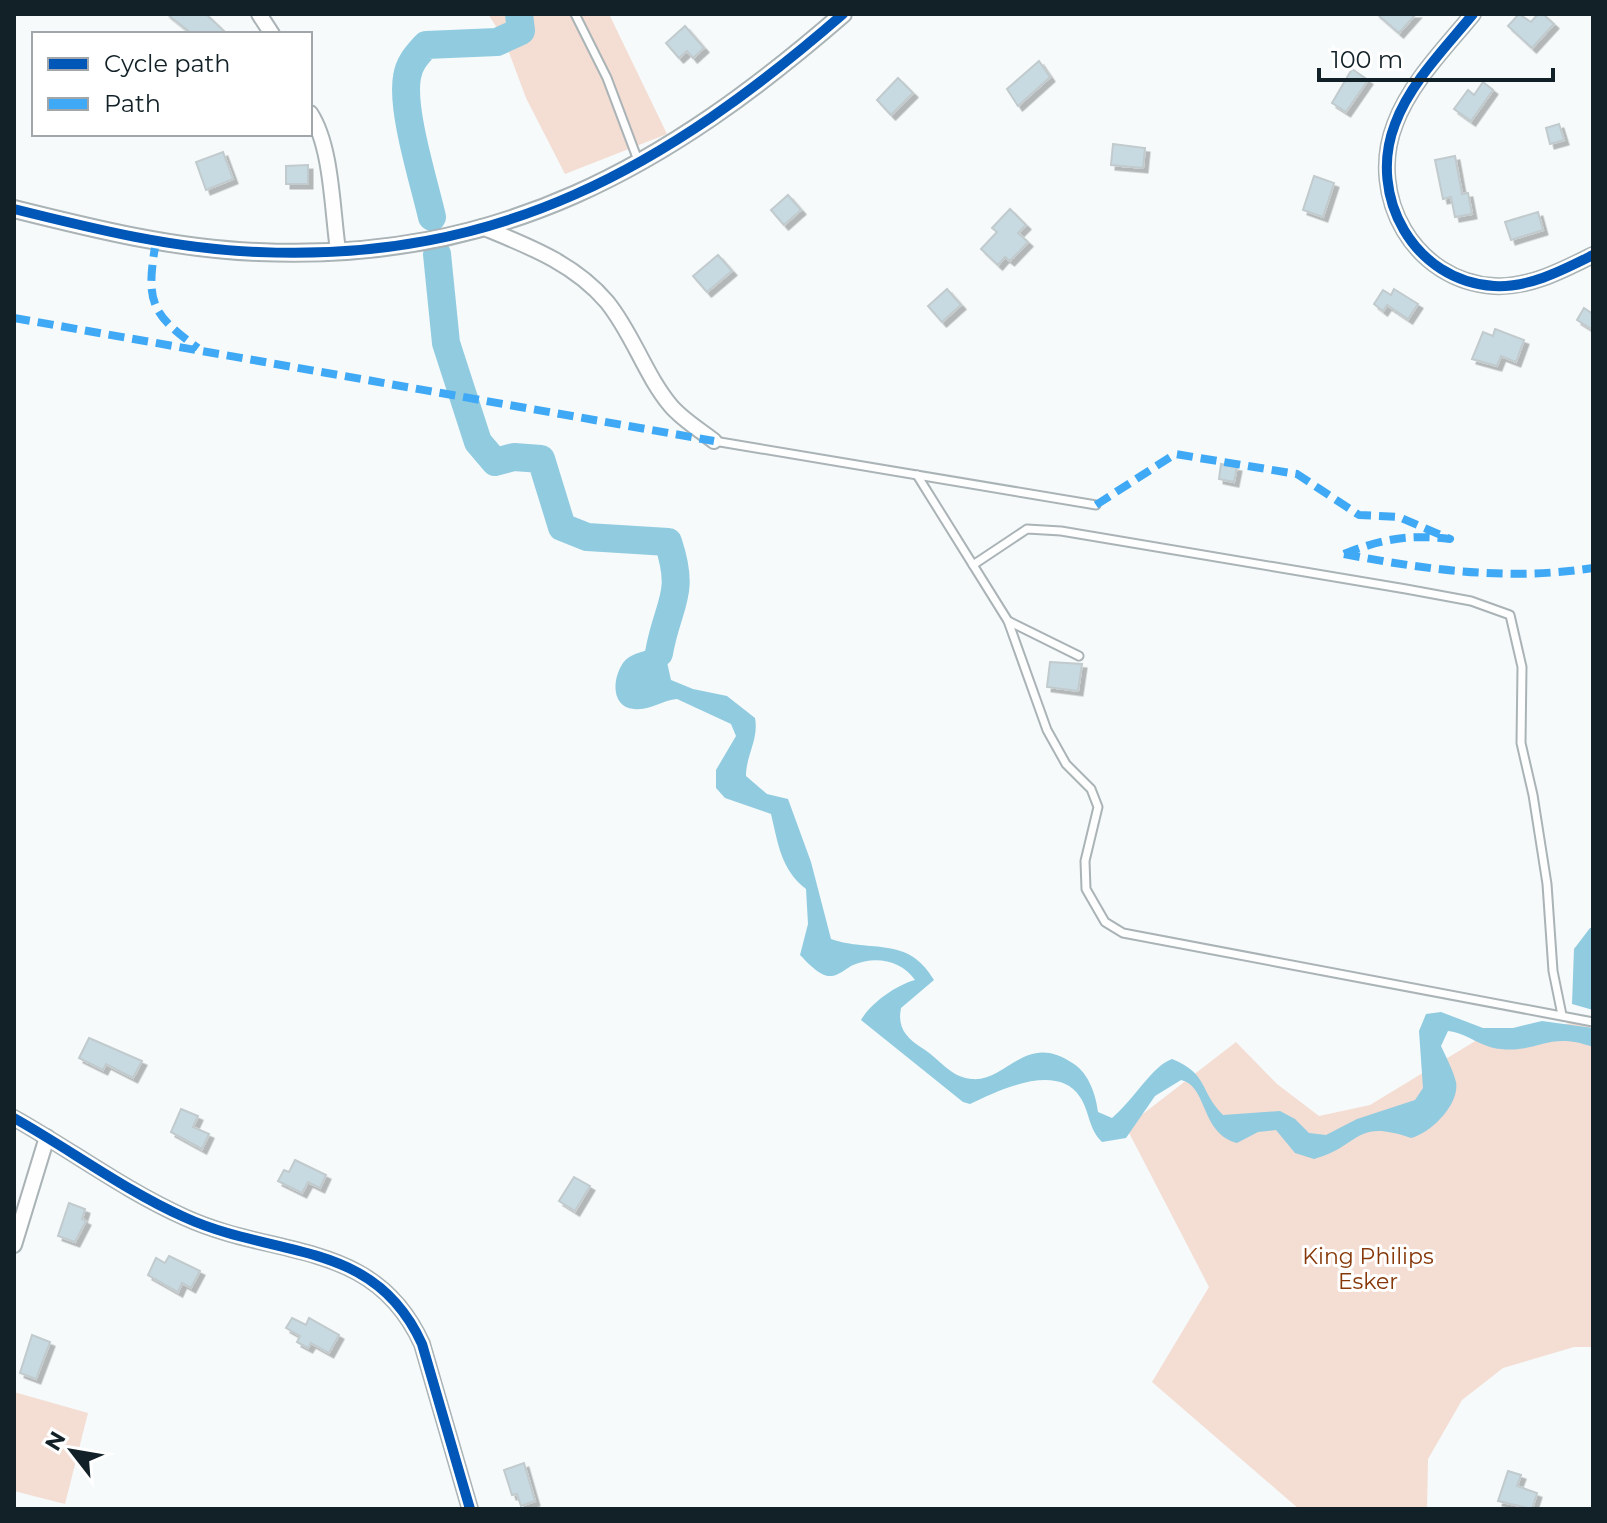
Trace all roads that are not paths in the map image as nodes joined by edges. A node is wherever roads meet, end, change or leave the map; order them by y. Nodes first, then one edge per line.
1 (259, 14) edge
2 (575, 14) edge
3 (843, 14) edge
4 (1473, 14) edge
5 (271, 32) edge
6 (312, 116) edge
7 (640, 165) junction
8 (14, 209) edge
9 (482, 227) junction
10 (338, 250) junction
11 (1593, 255) edge
12 (714, 441) joint
13 (917, 475) junction
14 (1096, 505) dead end
15 (973, 565) junction
16 (1008, 621) junction
17 (1079, 656) dead end
18 (1562, 1015) junction
19 (1593, 1022) edge
20 (14, 1118) edge
21 (47, 1137) junction
22 (14, 1245) edge
23 (470, 1509) edge

1 - 5 street
2 - 7 lane
3 - 7 street
4 - 11 street
6 - 10 street
7 - 9 street
8 - 10 street
9 - 10 street
9 - 12 street
12 - 13 lane
13 - 14 lane
13 - 15 lane
15 - 16 lane
15 - 18 lane
16 - 17 lane
16 - 18 lane
18 - 19 lane
20 - 21 street
21 - 22 street
21 - 23 street

